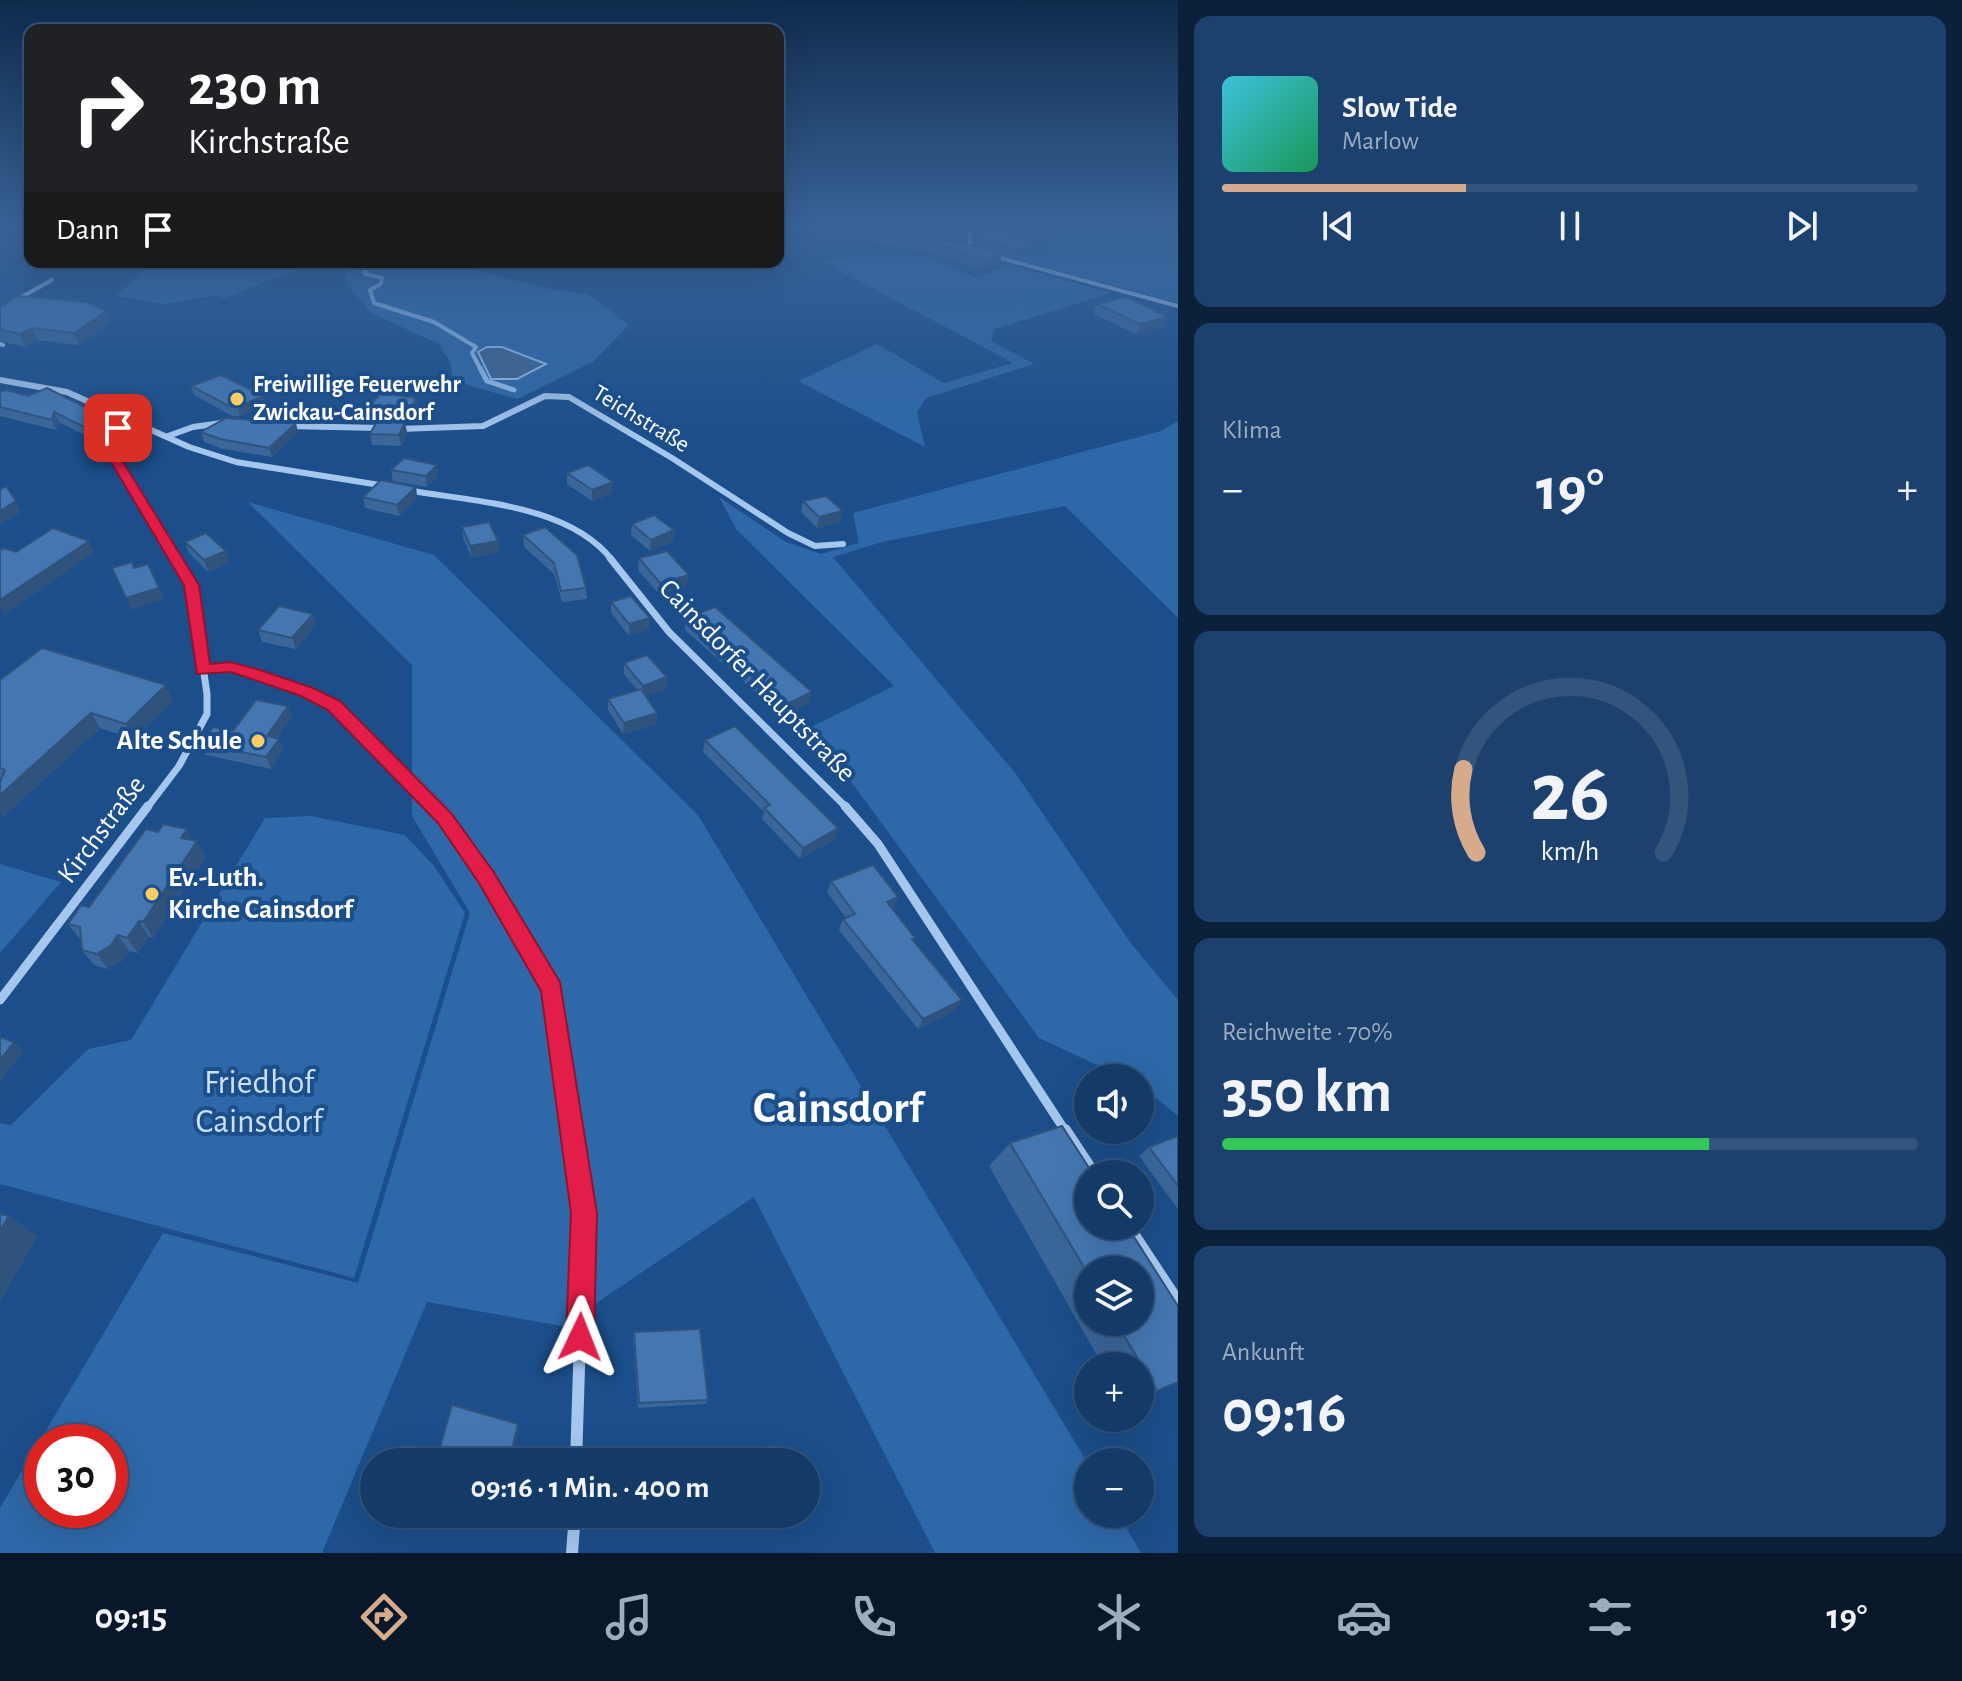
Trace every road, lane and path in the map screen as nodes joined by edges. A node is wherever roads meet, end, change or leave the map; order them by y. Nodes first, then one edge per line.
1 (22, 296) edge
2 (1143, 296) edge
3 (1178, 306) edge
4 (0, 309) edge
5 (0, 380) edge
6 (133, 420) junction
7 (237, 422) edge
8 (281, 425) edge
9 (168, 436) junction
10 (843, 544) dead end
11 (203, 670) junction
12 (0, 1000) edge
13 (1085, 1160) edge
14 (1137, 1240) edge
15 (1178, 1302) edge
16 (576, 1448) edge
17 (574, 1528) edge
18 (572, 1553) edge

1 - 4 street
2 - 3 street
5 - 6 street, Cainsdorfer Hauptstraße
6 - 9 street, Cainsdorfer Hauptstraße
6 - 11 street, Kirchstraße
7 - 9 street
8 - 10 street, Teichstraße
9 - 13 street, Cainsdorfer Hauptstraße
11 - 12 street, Kirchstraße
11 - 16 street
14 - 15 street
17 - 18 street

